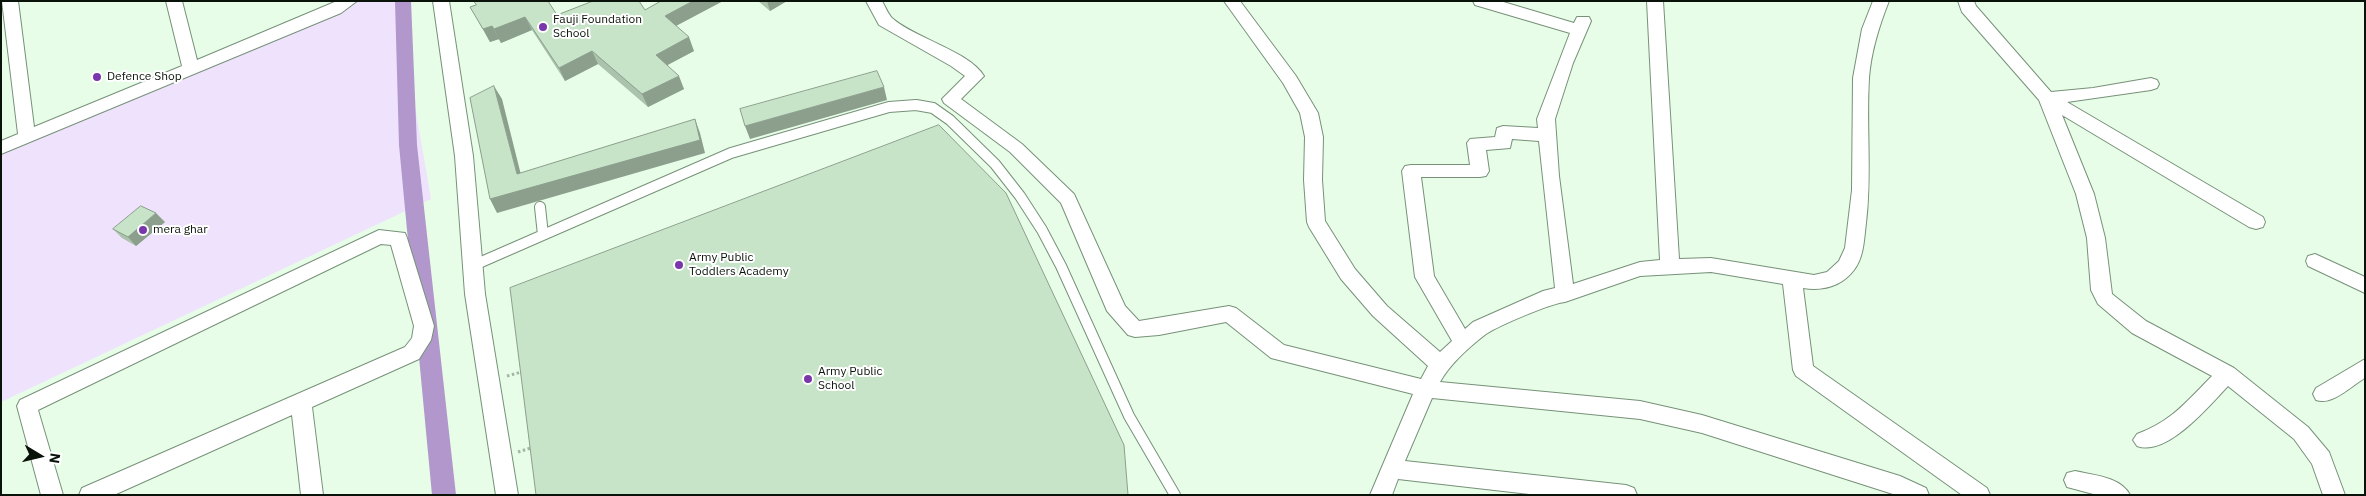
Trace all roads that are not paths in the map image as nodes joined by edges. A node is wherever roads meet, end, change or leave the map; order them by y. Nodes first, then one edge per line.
1 (10, 1) edge
2 (174, 1) edge
3 (440, 1) edge
4 (874, 1) edge
5 (1232, 1) edge
6 (1481, 1) edge
7 (1656, 1) edge
8 (1881, 1) edge
9 (1966, 1) edge
10 (339, 4) edge
11 (191, 69) junction
12 (2150, 84) dead end
13 (2048, 98) junction
14 (1547, 135) junction
15 (26, 138) junction
16 (1, 148) edge
17 (540, 207) dead end
18 (2256, 222) dead end
19 (544, 235) junction
20 (2315, 261) dead end
21 (472, 266) junction
22 (1670, 267) junction
23 (1792, 278) junction
24 (2365, 286) edge
25 (1565, 294) junction
26 (1463, 343) junction
27 (1440, 364) junction
28 (2365, 367) edge
29 (2227, 374) junction
30 (1426, 389) junction
31 (2323, 394) dead end
32 (302, 403) junction
33 (2144, 440) dead end
34 (1391, 469) junction
35 (2075, 480) dead end
36 (2332, 494) edge
37 (52, 495) edge
38 (90, 495) edge
39 (312, 495) edge
40 (507, 495) edge
41 (1175, 495) edge
42 (1381, 495) edge
43 (1626, 495) edge
44 (1918, 495) edge
45 (1979, 495) edge
46 (2118, 495) edge

1 - 15 street
2 - 11 street
3 - 21 street
4 - 30 street
5 - 27 street
6 - 14 street
7 - 22 street
8 - 23 street
9 - 13 street
10 - 11 street
11 - 15 street
12 - 13 street
13 - 18 street
13 - 29 street
14 - 25 street
14 - 26 street
15 - 16 street
17 - 19 lane
19 - 21 lane
19 - 41 lane
20 - 24 street
21 - 40 street
22 - 23 street
22 - 25 street
23 - 45 street
25 - 26 street
26 - 27 street
27 - 30 street
28 - 31 street
29 - 33 street
29 - 36 street
30 - 34 street
30 - 44 street
32 - 37 street
32 - 38 street
32 - 39 street
34 - 42 street
34 - 43 street
35 - 46 street

